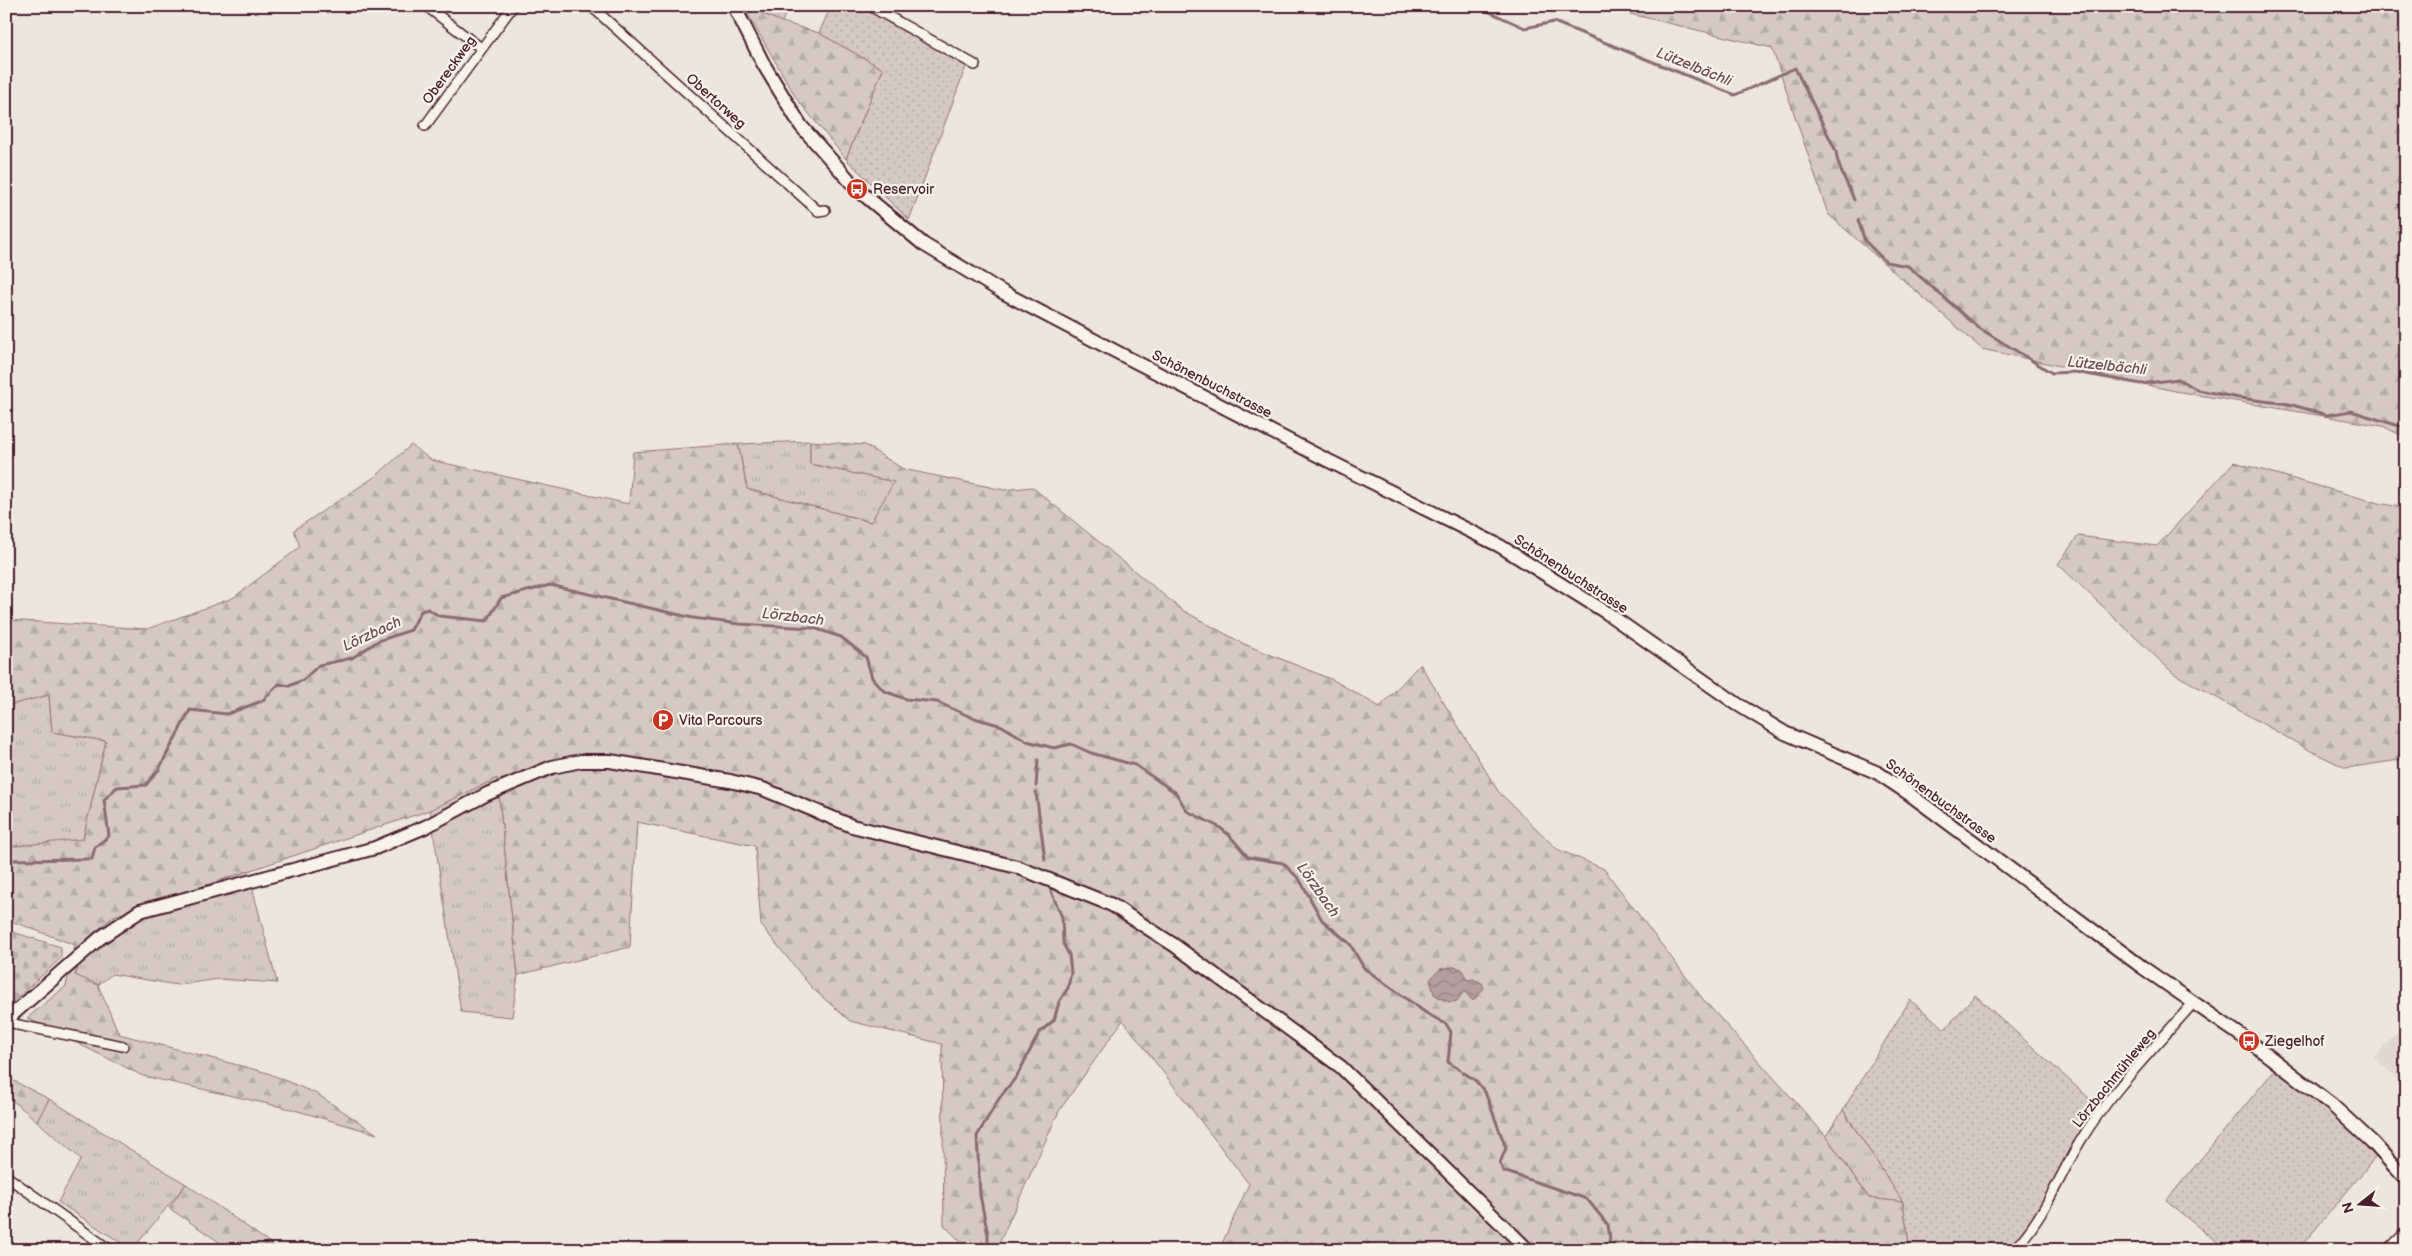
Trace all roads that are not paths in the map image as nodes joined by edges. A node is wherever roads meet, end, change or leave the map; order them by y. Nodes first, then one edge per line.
1 (426, 6) edge
2 (513, 6) edge
3 (591, 6) edge
4 (734, 6) edge
5 (870, 6) edge
6 (481, 48) junction
7 (975, 64) dead end
8 (425, 126) dead end
9 (825, 210) dead end
10 (2194, 1002) junction
11 (7, 1020) edge
12 (122, 1046) dead end
13 (6, 1176) edge
14 (2406, 1179) edge
15 (2406, 1232) edge
16 (110, 1250) edge
17 (1528, 1250) edge
18 (2013, 1250) edge
19 (2388, 1250) edge

1 - 6 street
2 - 6 street, Obereckweg
3 - 9 street, Obertorweg
4 - 10 street, Schönenbuchstrasse
5 - 7 street
6 - 8 street, Obereckweg
10 - 14 street, Schönenbuchstrasse
10 - 18 street, Lörzbachmühleweg
11 - 12 street
11 - 17 street
13 - 16 street
15 - 19 street

